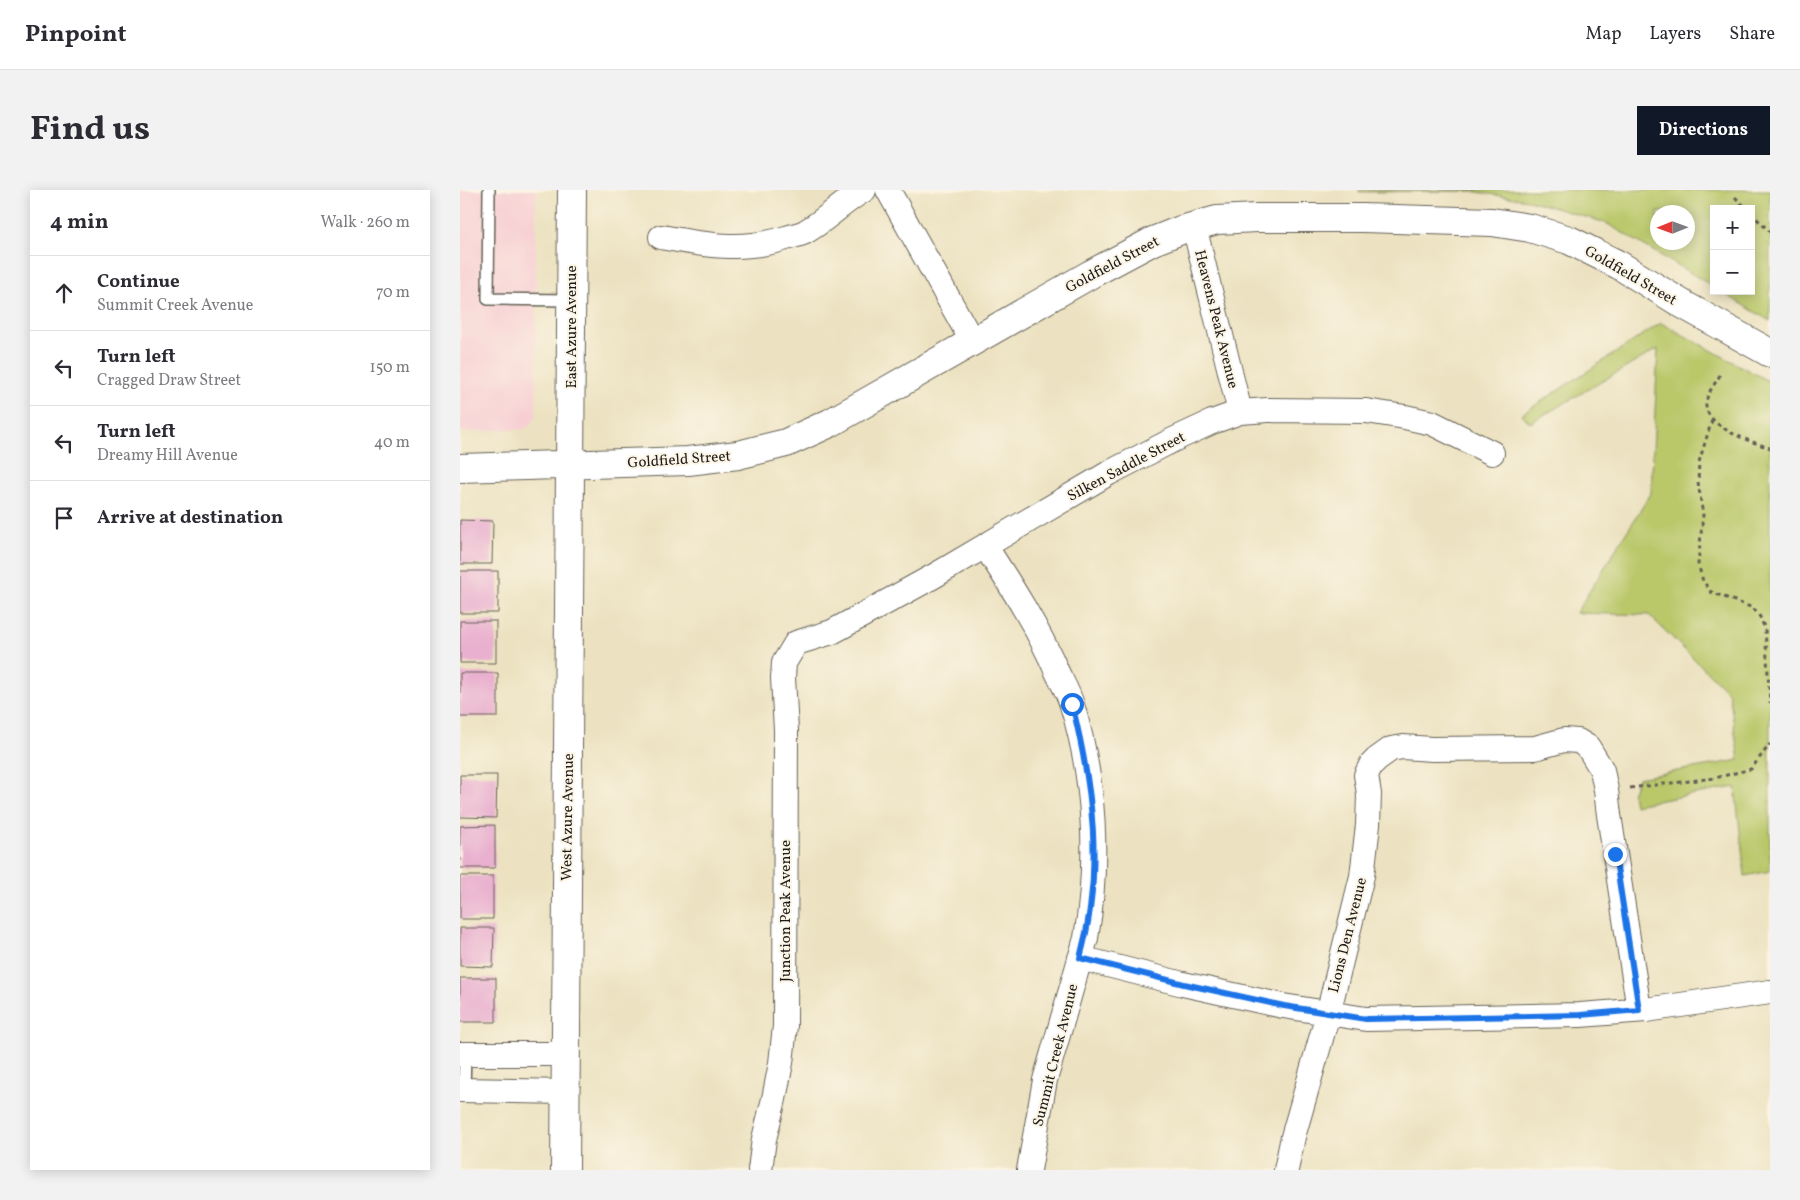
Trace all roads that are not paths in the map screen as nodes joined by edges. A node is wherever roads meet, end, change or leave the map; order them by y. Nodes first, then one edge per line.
1 (489, 190) edge
2 (572, 190) edge
3 (864, 190) edge
4 (888, 190) edge
5 (1194, 226) junction
6 (661, 237) dead end
7 (572, 300) junction
8 (972, 341) junction
9 (1770, 353) edge
10 (1240, 412) junction
11 (1492, 453) dead end
12 (571, 465) junction
13 (460, 468) edge
14 (985, 546) junction
15 (790, 652) joint
16 (1080, 958) junction
17 (1770, 992) edge
18 (1639, 1010) junction
19 (1328, 1014) junction
20 (462, 1054) edge
21 (565, 1054) junction
22 (462, 1090) edge
23 (565, 1092) junction
24 (565, 1170) edge
25 (760, 1170) edge
26 (1029, 1170) edge
27 (1286, 1170) edge

1 - 7 lane
2 - 7 street, East Azure Avenue
3 - 6 street
4 - 8 street
5 - 8 street, Goldfield Street
5 - 9 street, Goldfield Street
5 - 10 street, Heavens Peak Avenue
7 - 12 street, East Azure Avenue
8 - 12 street, Goldfield Street
10 - 11 street, Silken Saddle Street
10 - 14 street, Silken Saddle Street
12 - 13 street, Goldfield Street
12 - 21 street, West Azure Avenue
14 - 15 street, Silken Saddle Street
14 - 16 street, Summit Creek Avenue
15 - 25 street, Junction Peak Avenue
16 - 19 street
16 - 26 street, Summit Creek Avenue
17 - 18 street
18 - 19 street
18 - 19 street, Lions Den Avenue
19 - 27 street, Lions Den Avenue
20 - 21 street
20 - 22 lane
21 - 23 street, West Azure Avenue
22 - 23 street
23 - 24 street, West Azure Avenue

